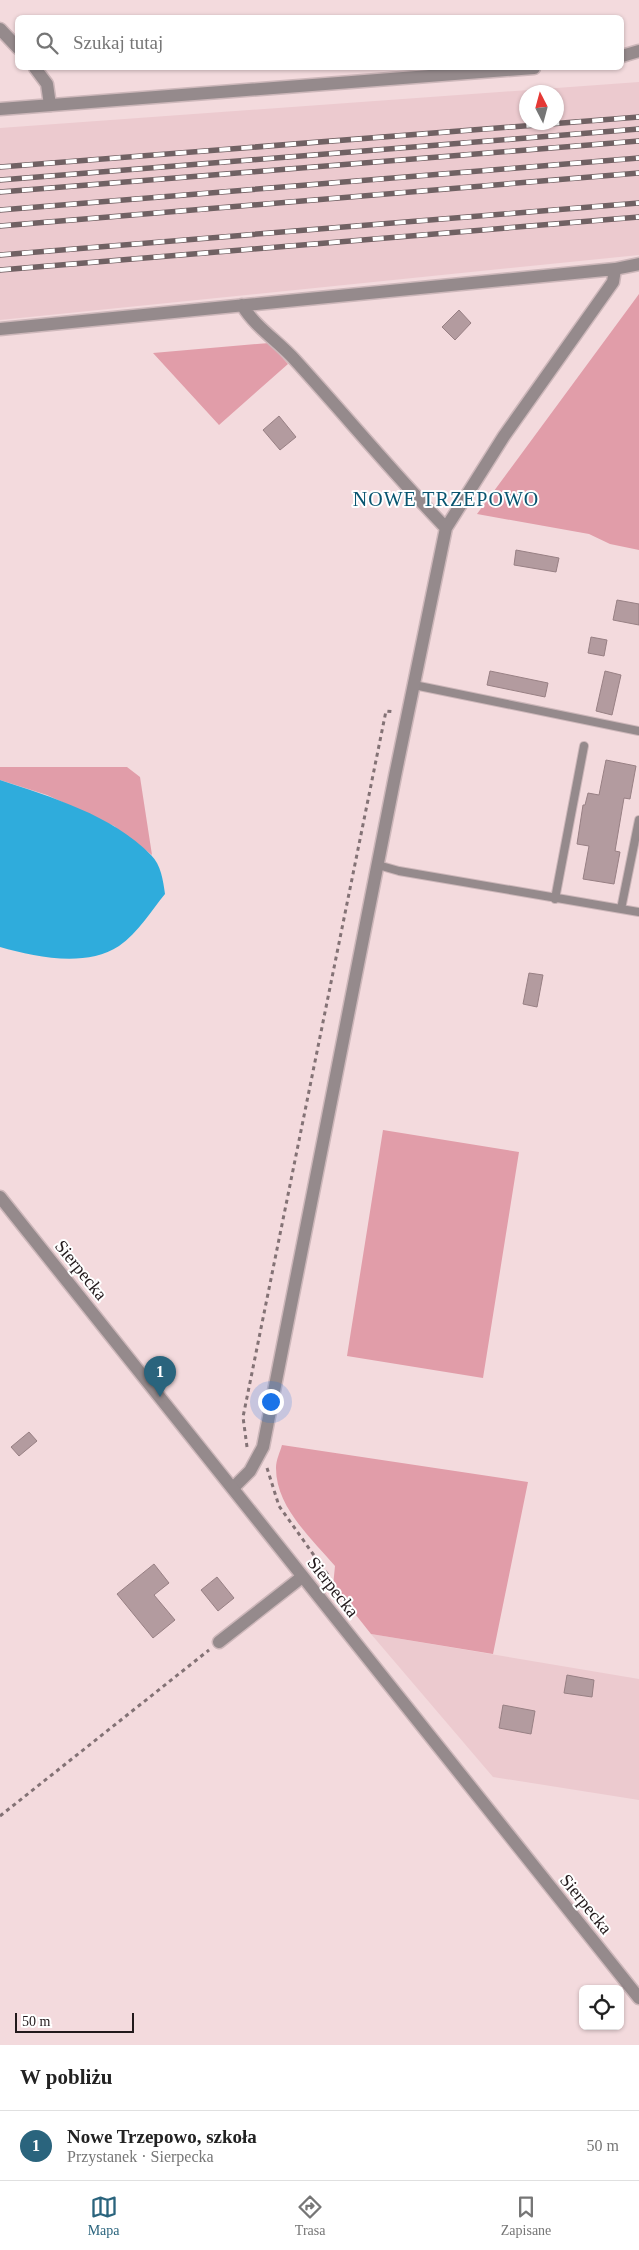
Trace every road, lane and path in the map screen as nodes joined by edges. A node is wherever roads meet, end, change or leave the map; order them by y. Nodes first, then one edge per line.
1 (0, 29) edge
2 (15, 45) edge
3 (639, 51) edge
4 (624, 55) edge
5 (37, 70) edge
6 (508, 70) edge
7 (50, 105) junction
8 (0, 109) edge
9 (639, 264) edge
10 (615, 269) junction
11 (242, 305) junction
12 (0, 329) edge
13 (446, 528) junction
14 (414, 685) junction
15 (407, 715) junction
16 (639, 730) edge
17 (584, 746) dead end
18 (639, 820) edge
19 (378, 865) junction
20 (555, 899) junction
21 (622, 909) junction
22 (639, 912) edge
23 (0, 1197) edge
24 (246, 1434) dead end
25 (264, 1466) dead end
26 (233, 1488) junction
27 (302, 1576) junction
28 (322, 1590) dead end
29 (219, 1642) joint
30 (0, 1816) edge
31 (639, 1998) edge

1 - 2 street
3 - 4 street
5 - 7 street
6 - 7 street
7 - 8 street
9 - 10 street
10 - 11 street
10 - 13 street
11 - 12 street
11 - 13 street
13 - 14 street
14 - 15 street
14 - 16 lane
15 - 19 street
15 - 24 path
17 - 20 lane
18 - 21 lane
19 - 20 lane
19 - 26 street
20 - 21 lane
21 - 22 lane
23 - 26 street, Sierpecka
25 - 28 path
26 - 27 street, Sierpecka
27 - 29 street
27 - 31 street, Sierpecka
29 - 30 path

